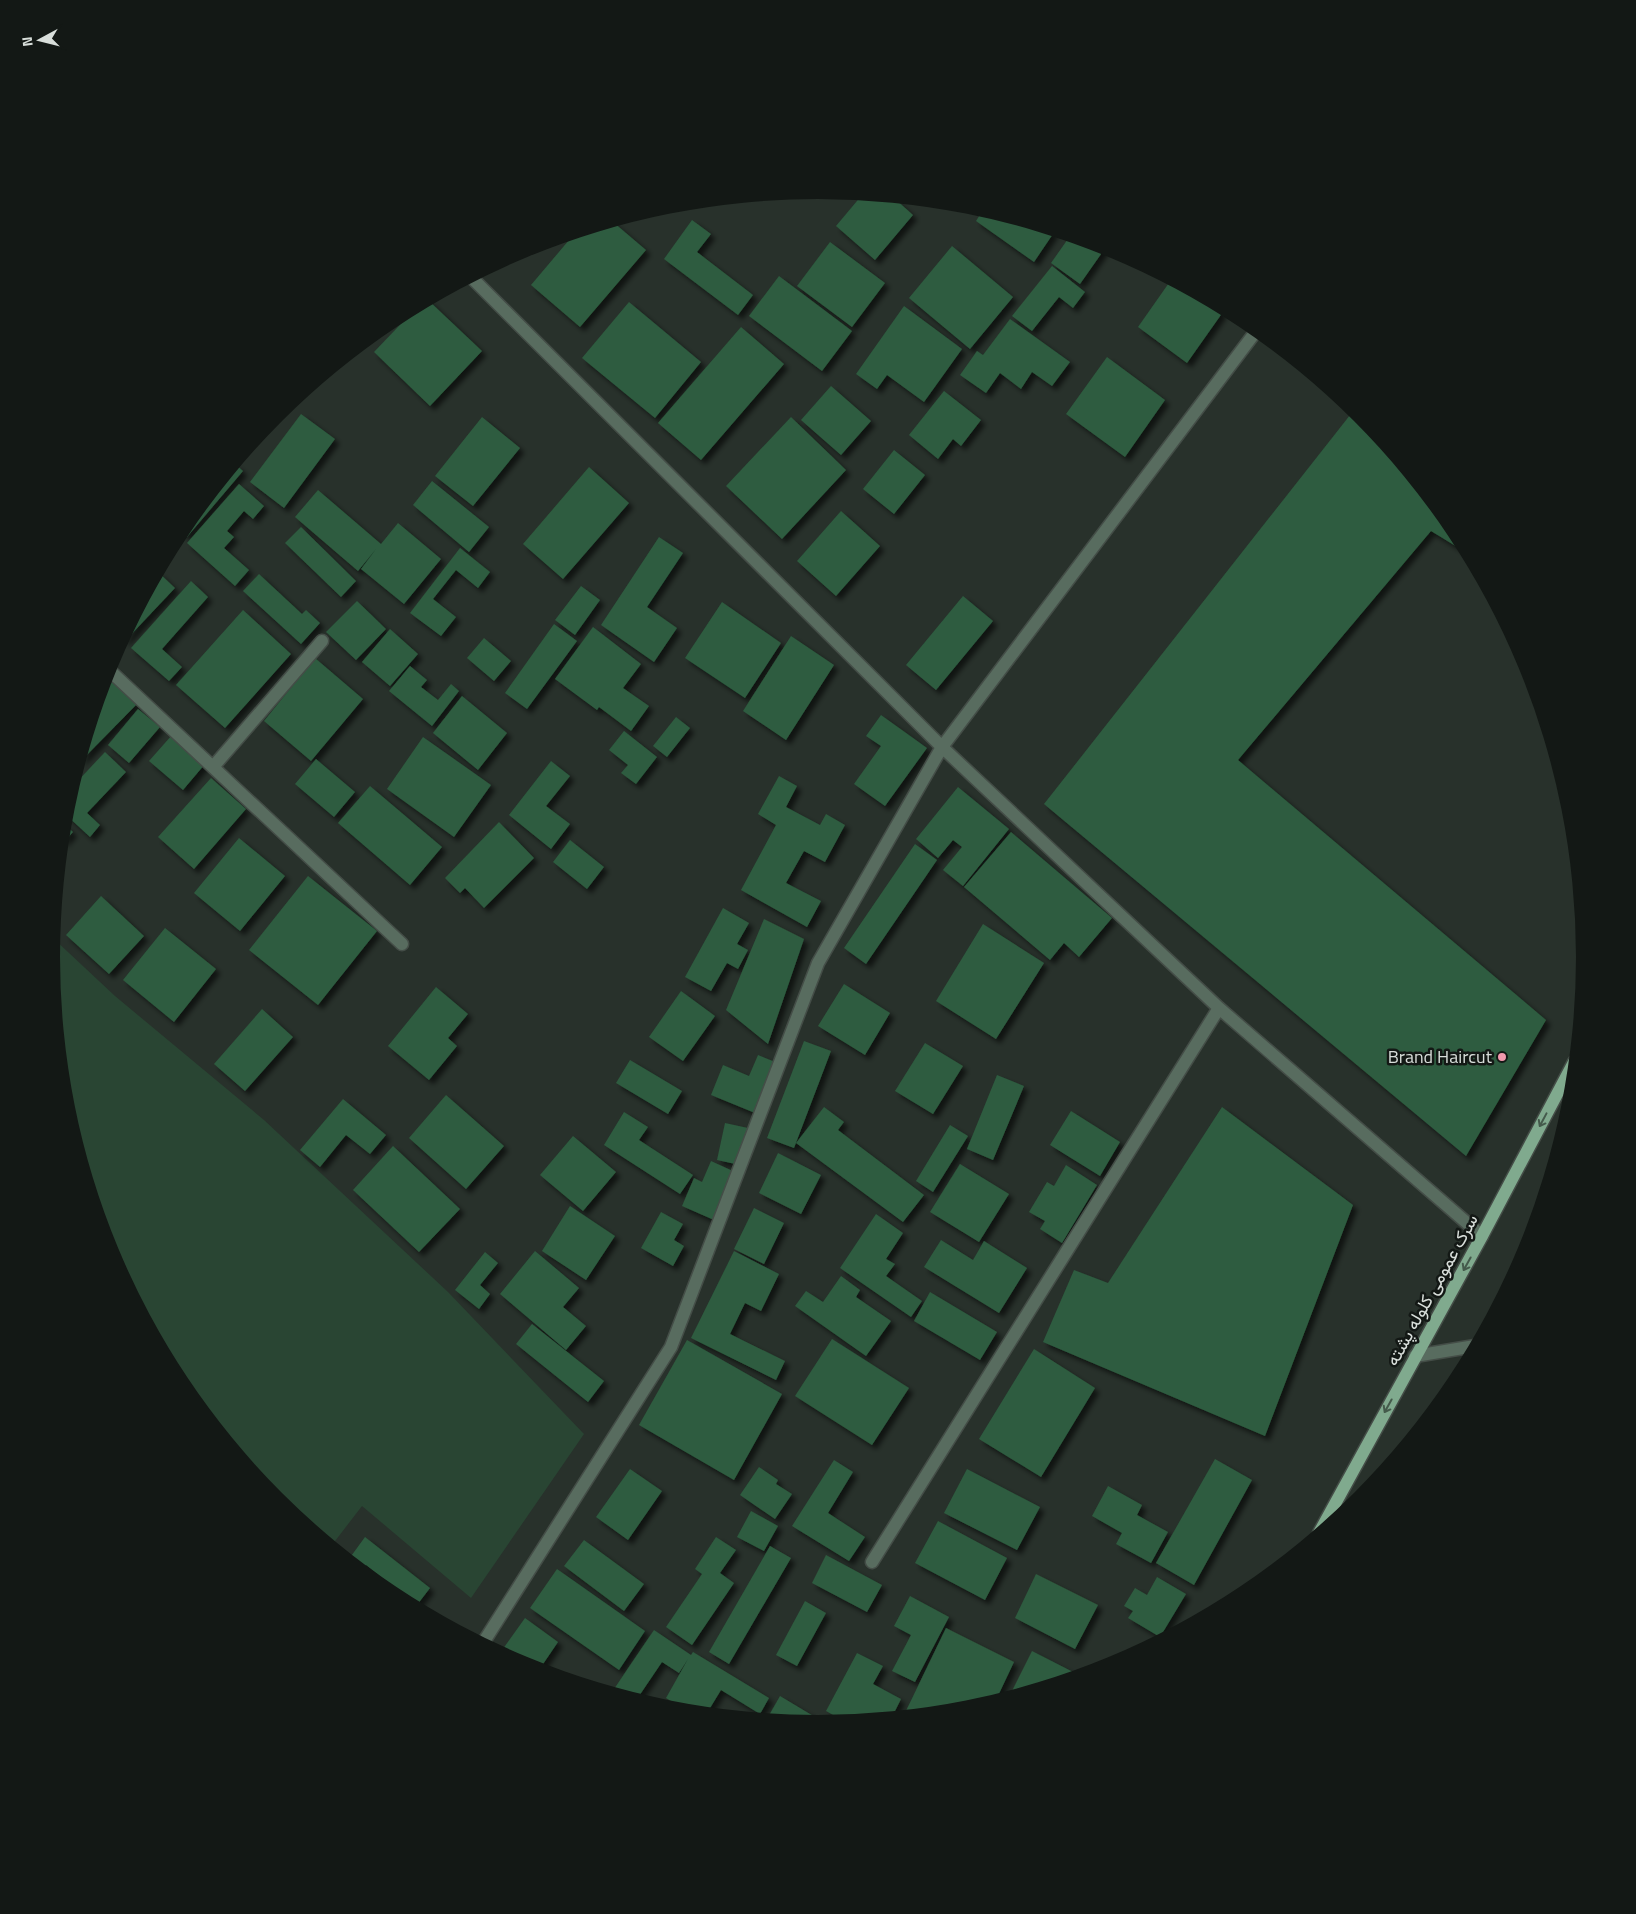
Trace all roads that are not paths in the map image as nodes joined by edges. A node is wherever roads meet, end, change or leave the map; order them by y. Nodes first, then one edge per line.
1 (475, 281) edge
2 (1251, 336) edge
3 (322, 641) dead end
4 (115, 675) edge
5 (942, 747) junction
6 (213, 767) junction
7 (402, 944) dead end
8 (1219, 1008) junction
9 (1566, 1077) edge
10 (1482, 1236) junction
11 (1467, 1347) edge
12 (1415, 1356) junction
13 (1325, 1521) edge
14 (872, 1562) dead end
15 (486, 1638) edge

1 - 5 street
2 - 5 street
3 - 6 street
4 - 6 street
5 - 8 street
5 - 15 street
6 - 7 street
8 - 10 street
8 - 14 street
9 -> 10 main road, سرک عمومی کلوله پشته
10 -> 12 main road, سرک عمومی کلوله پشته
11 - 12 street
12 -> 13 main road, سرک عمومی کلوله پشته

